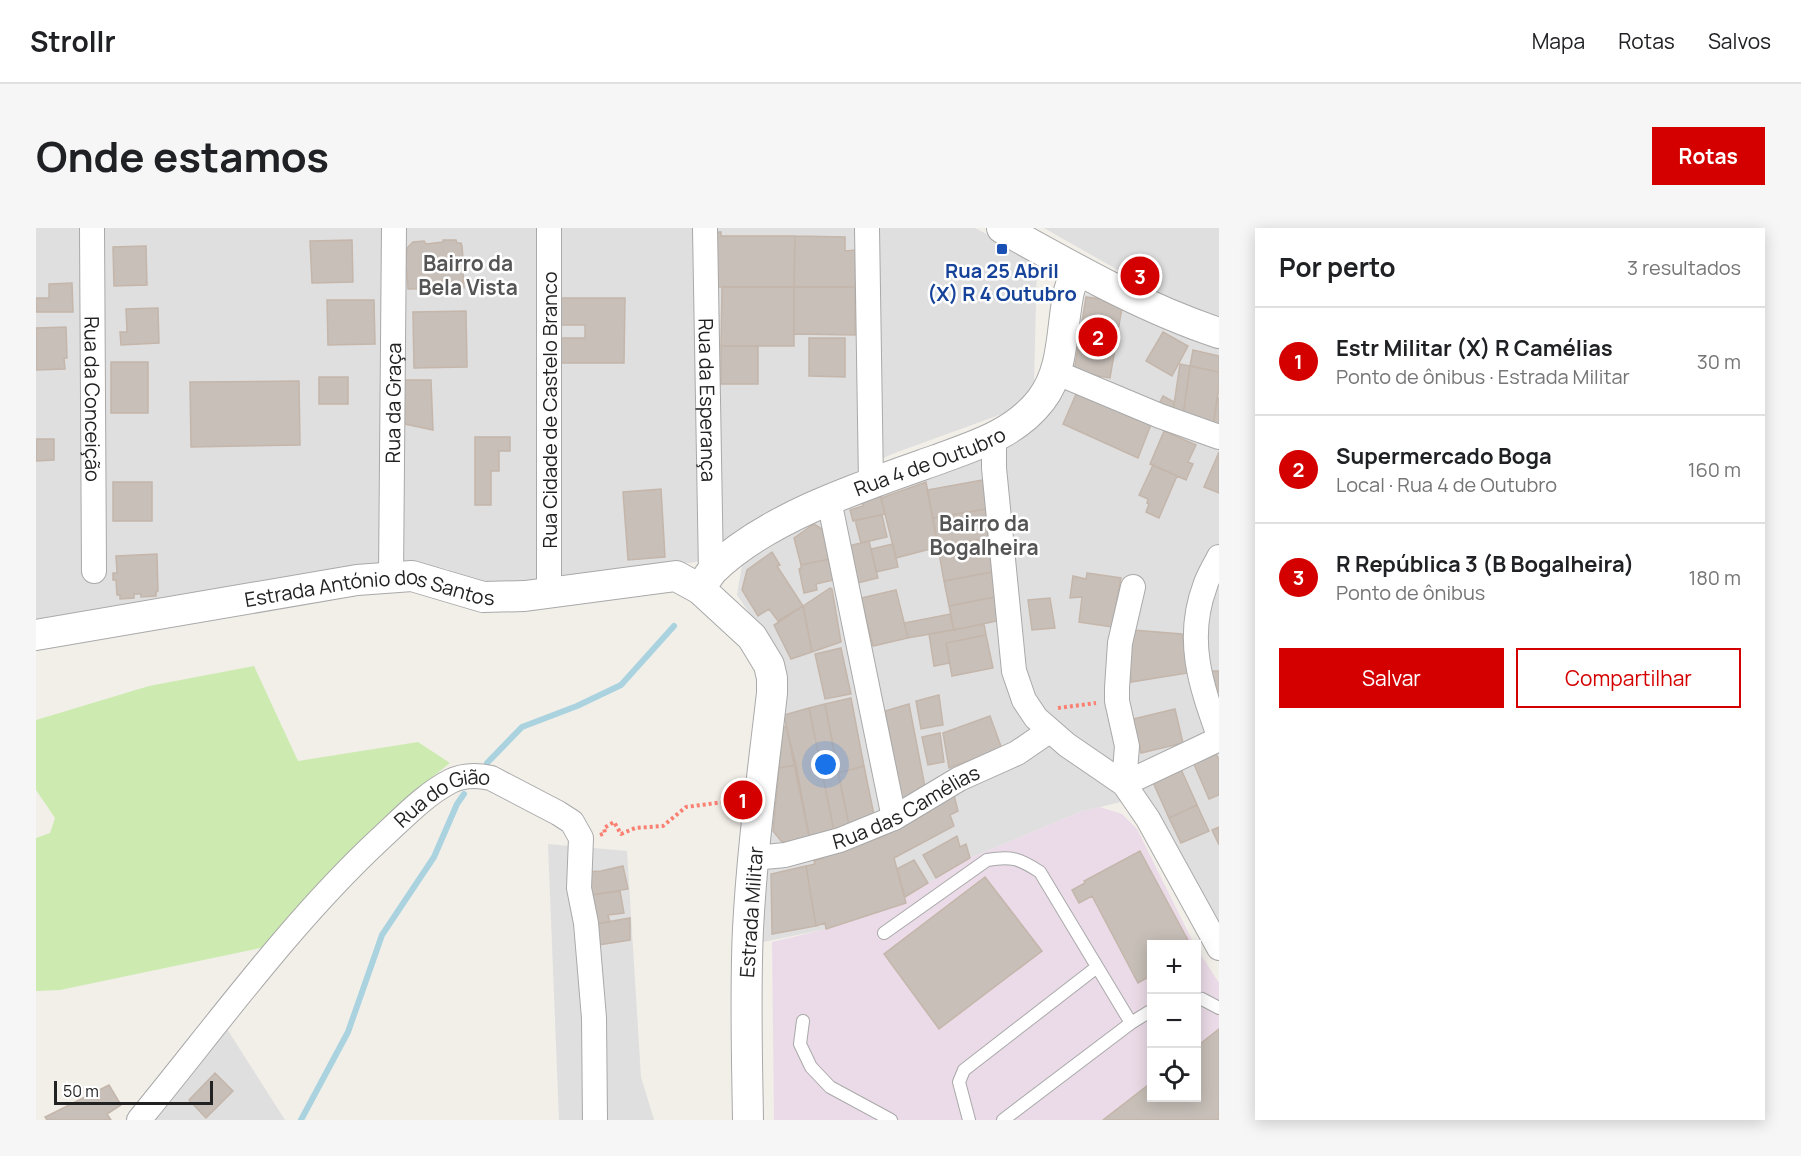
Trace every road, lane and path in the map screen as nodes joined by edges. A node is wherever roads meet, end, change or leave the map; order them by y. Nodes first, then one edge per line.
1 (92, 228) edge
2 (393, 228) edge
3 (549, 228) edge
4 (705, 228) edge
5 (867, 228) edge
6 (1002, 228) edge
7 (1077, 270) junction
8 (1219, 333) edge
9 (1056, 372) junction
10 (1219, 437) edge
11 (994, 439) junction
12 (872, 483) junction
13 (829, 500) junction
14 (1219, 557) edge
15 (94, 570) dead end
16 (391, 577) junction
17 (706, 581) junction
18 (1132, 587) dead end
19 (549, 593) junction
20 (36, 635) edge
21 (1117, 701) junction
22 (1031, 711) junction
23 (1049, 731) junction
24 (1219, 738) edge
25 (1124, 784) junction
26 (759, 811) junction
27 (894, 818) junction
28 (621, 834) dead end
29 (754, 858) junction
30 (884, 933) dead end
31 (1219, 948) edge
32 (1097, 967) junction
33 (1201, 999) edge
34 (1219, 1008) edge
35 (1147, 1013) edge
36 (803, 1021) dead end
37 (1131, 1023) junction
38 (140, 1120) edge
39 (595, 1120) edge
40 (748, 1120) edge
41 (891, 1120) edge
42 (969, 1120) edge
43 (1003, 1120) edge

1 - 15 street, Rua da Conceição
2 - 16 street, Rua da Graça
3 - 19 street, Rua Cidade de Castelo Branco
4 - 17 street, Rua da Esperança
5 - 12 street
6 - 7 street
7 - 8 street
7 - 9 street, Rua 4 de Outubro
9 - 10 street
9 - 11 street, Rua 4 de Outubro
11 - 12 street, Rua 4 de Outubro
11 - 22 street
12 - 13 street, Rua 4 de Outubro
13 - 17 street, Rua 4 de Outubro
13 - 27 street
14 - 24 street
16 - 19 street, Estrada António dos Santos
16 - 20 street, Estrada António dos Santos
17 - 19 street, Estrada António dos Santos
17 - 26 street, Estrada Militar
18 - 21 street
21 - 22 path
21 - 25 street
22 - 23 street
23 - 25 street
23 - 27 street, Rua das Camélias
24 - 25 street
25 - 31 street
26 - 28 path
26 - 29 street, Estrada Militar
27 - 29 street, Rua das Camélias
29 - 40 street, Estrada Militar
30 - 32 lane
32 - 37 lane
32 - 42 lane
33 - 34 lane
35 - 37 lane
36 - 41 lane
37 - 43 lane
38 - 39 street, Rua do Gião

